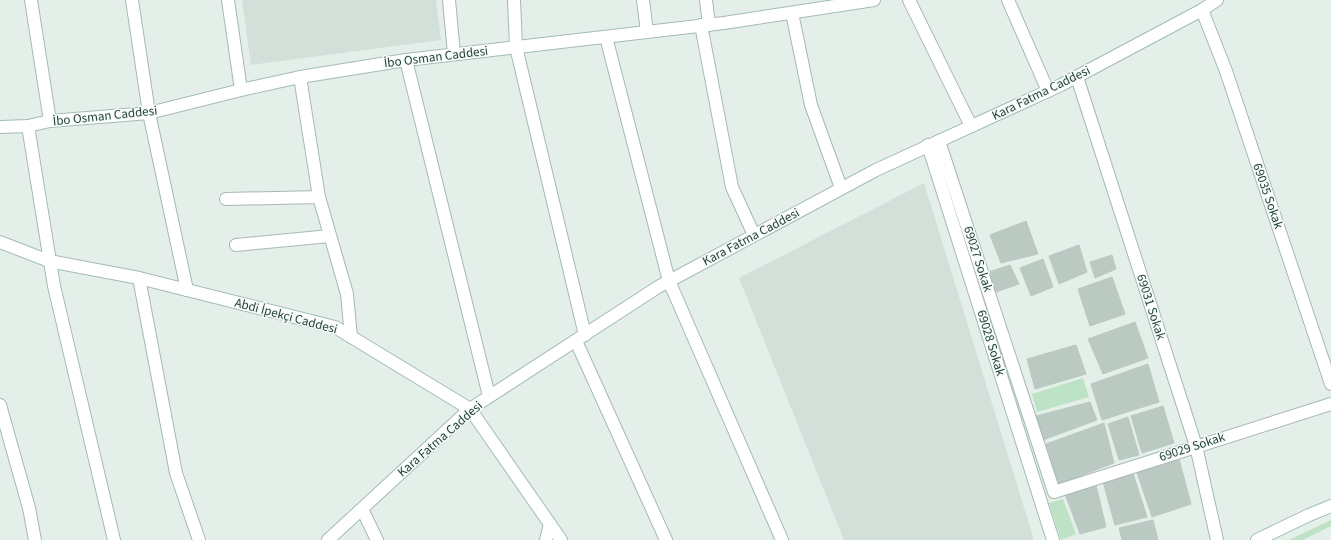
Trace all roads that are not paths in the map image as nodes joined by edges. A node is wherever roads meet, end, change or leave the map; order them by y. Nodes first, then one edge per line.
1 (31, 0) edge
2 (132, 0) edge
3 (228, 0) edge
4 (449, 0) edge
5 (514, 0) edge
6 (643, 0) edge
7 (706, 0) edge
8 (874, 0) edge
9 (909, 0) edge
10 (1008, 0) edge
11 (1217, 0) edge
12 (832, 3) edge
13 (1202, 10) junction
14 (792, 13) junction
15 (705, 25) junction
16 (646, 32) junction
17 (606, 37) junction
18 (516, 47) junction
19 (454, 54) junction
20 (406, 60) junction
21 (1077, 76) junction
22 (300, 78) junction
23 (240, 90) junction
24 (1048, 91) junction
25 (149, 113) junction
26 (50, 121) junction
27 (28, 126) junction
28 (971, 126) junction
29 (0, 127) edge
30 (934, 143) junction
31 (841, 188) junction
32 (319, 197) junction
33 (226, 199) dead end
34 (754, 235) junction
35 (330, 236) junction
36 (0, 242) edge
37 (236, 246) dead end
38 (49, 261) junction
39 (139, 278) junction
40 (669, 281) junction
41 (187, 290) junction
42 (351, 337) junction
43 (580, 338) junction
44 (1331, 384) edge
45 (489, 396) junction
46 (1331, 404) edge
47 (0, 405) edge
48 (470, 409) junction
49 (1196, 446) junction
50 (1054, 492) joint
51 (1331, 506) edge
52 (362, 509) junction
53 (550, 524) junction
54 (35, 540) edge
55 (114, 540) edge
56 (199, 540) edge
57 (328, 540) edge
58 (377, 540) edge
59 (546, 540) edge
60 (561, 540) edge
61 (666, 540) edge
62 (782, 540) edge
63 (1053, 540) edge
64 (1217, 540) edge
65 (1257, 540) edge

1 - 26 street
2 - 25 street
3 - 23 street
4 - 19 street
5 - 18 street
6 - 16 street
7 - 15 street
8 - 12 street, İbo Osman Caddesi
9 - 28 street
10 - 24 street
11 - 13 street, Kara Fatma Caddesi
12 - 14 street, İbo Osman Caddesi
13 - 21 street, Kara Fatma Caddesi
13 - 44 street, 69035 Sokak
14 - 15 street, İbo Osman Caddesi
14 - 31 street
15 - 16 street, İbo Osman Caddesi
15 - 34 street
16 - 17 street, İbo Osman Caddesi
17 - 18 street, İbo Osman Caddesi
17 - 40 street
18 - 19 street, İbo Osman Caddesi
18 - 43 street
19 - 20 street, İbo Osman Caddesi
20 - 22 street, İbo Osman Caddesi
20 - 45 street
21 - 24 street, Kara Fatma Caddesi
21 - 49 street, 69031 Sokak
22 - 23 street, İbo Osman Caddesi
22 - 32 street
23 - 25 street, İbo Osman Caddesi
24 - 28 street, Kara Fatma Caddesi
25 - 26 street, İbo Osman Caddesi
25 - 41 street
26 - 27 street, İbo Osman Caddesi
27 - 29 street, İbo Osman Caddesi
27 - 38 street
28 - 30 street, Kara Fatma Caddesi
30 - 31 street, Kara Fatma Caddesi
30 - 50 street, 69027 Sokak
30 - 63 street, 69028 Sokak
31 - 34 street, Kara Fatma Caddesi
32 - 33 street
32 - 35 street
34 - 40 street, Kara Fatma Caddesi
35 - 37 street
35 - 42 street
36 - 38 street, Abdi İpekçi Caddesi
38 - 39 street, Abdi İpekçi Caddesi
38 - 55 street
39 - 41 street, Abdi İpekçi Caddesi
39 - 56 street
40 - 43 street, Kara Fatma Caddesi
40 - 62 street
41 - 42 street, Abdi İpekçi Caddesi
42 - 48 street, Abdi İpekçi Caddesi
43 - 45 street, Kara Fatma Caddesi
43 - 61 street
45 - 48 street, Kara Fatma Caddesi
46 - 49 street, 69029 Sokak
47 - 54 street
48 - 52 street, Kara Fatma Caddesi
48 - 53 street, Abdi İpekçi Caddesi
49 - 50 street, 69029 Sokak
49 - 64 street, 69031 Sokak
51 - 65 street
52 - 57 street, Kara Fatma Caddesi
52 - 58 street
53 - 59 street
53 - 60 street, Abdi İpekçi Caddesi

